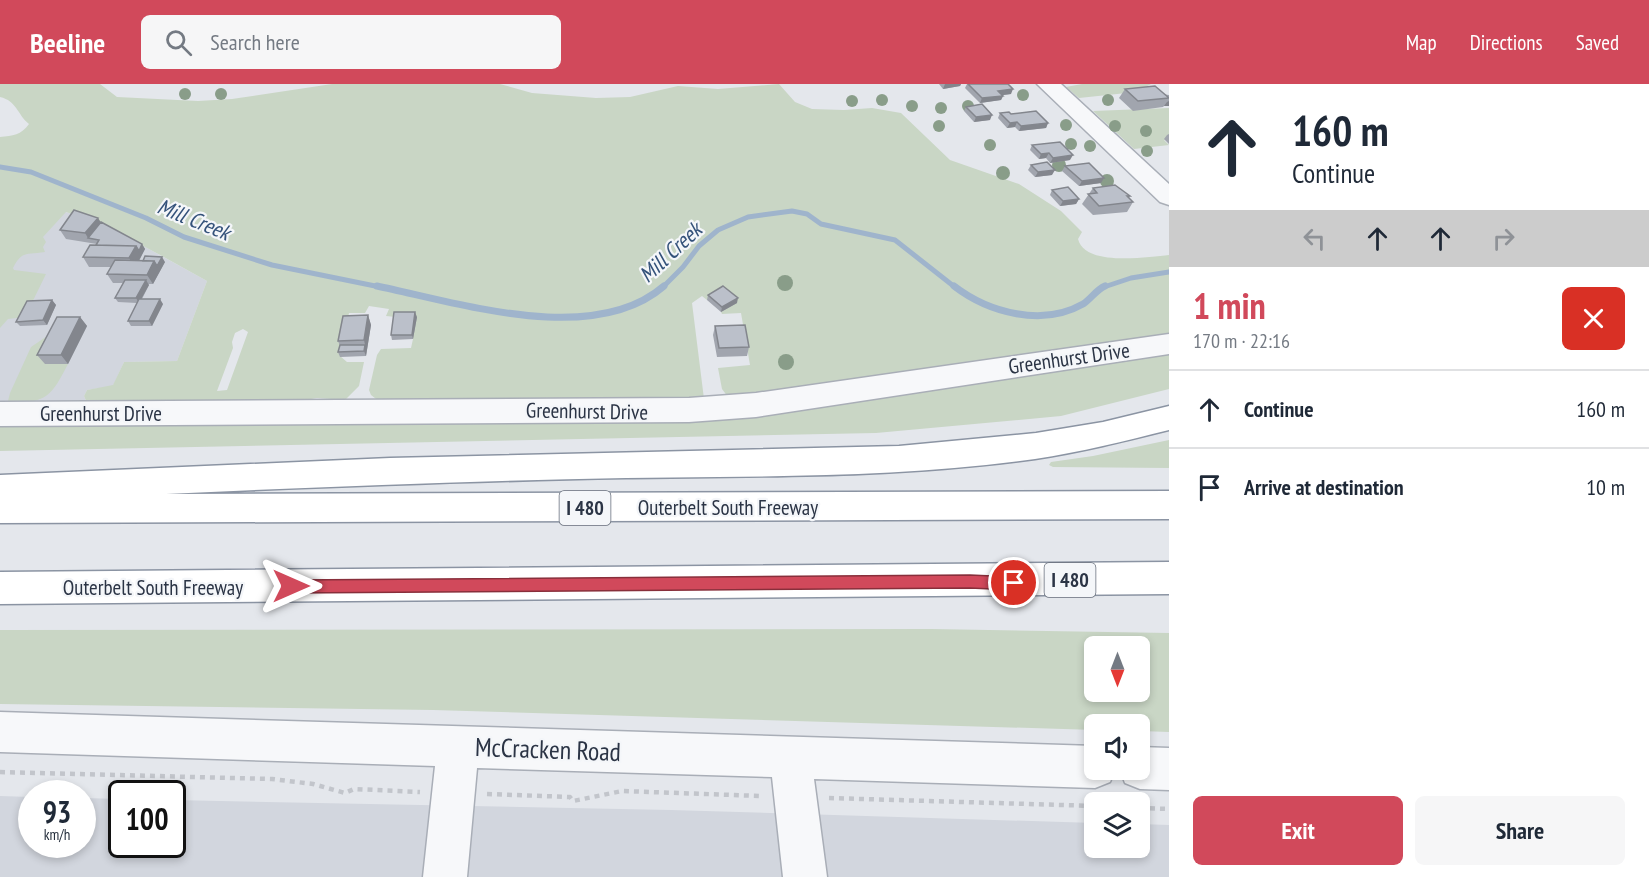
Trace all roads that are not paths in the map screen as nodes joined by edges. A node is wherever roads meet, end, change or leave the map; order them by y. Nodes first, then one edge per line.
1 (1047, 84) edge
2 (1169, 197) edge
3 (1169, 344) edge
4 (0, 414) edge
5 (1169, 418) edge
6 (0, 489) edge
7 (1169, 505) edge
8 (0, 509) edge
9 (1169, 578) edge
10 (970, 581) junction
11 (0, 588) edge
12 (1169, 590) edge
13 (0, 732) edge
14 (458, 746) junction
15 (790, 757) junction
16 (1084, 766) edge
17 (1150, 768) edge
18 (1169, 769) edge
19 (445, 877) edge
20 (805, 877) edge

1 - 2 street
3 - 4 street, Greenhurst Drive
5 - 6 highway
7 - 8 highway, Outerbelt South Freeway / I 480
9 - 10 highway, Outerbelt South Freeway / I 480
10 - 11 highway, Outerbelt South Freeway / I 480
10 - 12 highway
13 - 14 street, McCracken Road
14 - 15 street, McCracken Road
14 - 19 street
15 - 16 street, McCracken Road
15 - 20 street
17 - 18 street

